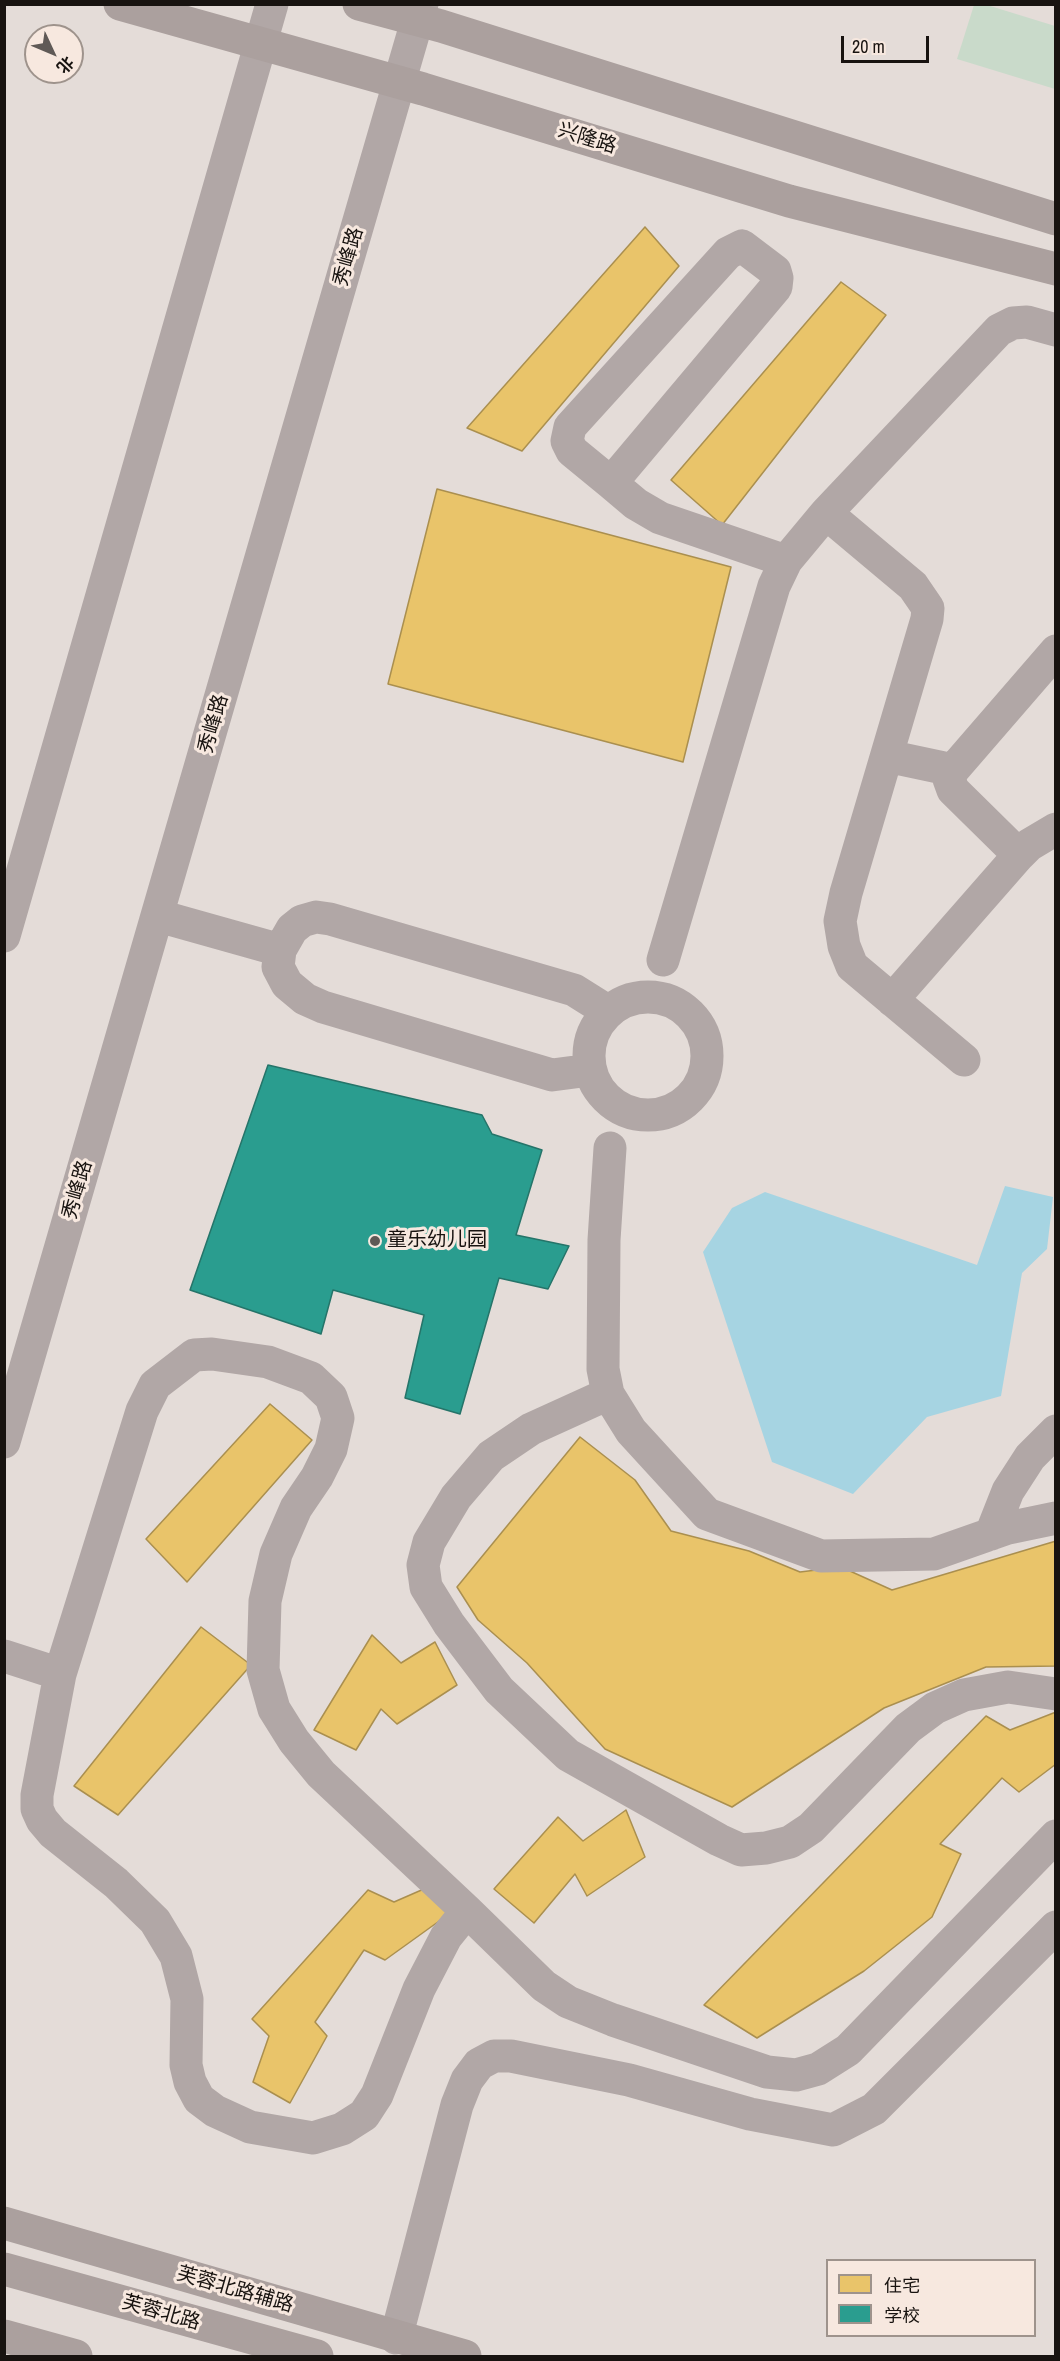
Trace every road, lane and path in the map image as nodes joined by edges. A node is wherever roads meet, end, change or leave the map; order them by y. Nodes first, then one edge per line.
1 (120, 4) edge
2 (272, 4) edge
3 (359, 4) edge
4 (420, 12) edge
5 (261, 44) junction
6 (399, 83) junction
7 (1056, 219) edge
8 (1056, 269) edge
9 (1056, 330) edge
10 (611, 483) junction
11 (826, 513) junction
12 (786, 561) junction
13 (1056, 651) edge
14 (887, 756) junction
15 (952, 770) junction
16 (1056, 829) edge
17 (1019, 855) junction
18 (159, 916) junction
19 (4, 936) edge
20 (280, 950) junction
21 (663, 960) junction
22 (892, 1000) junction
23 (674, 1002) junction
24 (621, 1005) junction
25 (964, 1060) dead end
26 (590, 1070) junction
27 (624, 1108) junction
28 (608, 1394) junction
29 (1056, 1431) edge
30 (4, 1442) edge
31 (1056, 1518) edge
32 (991, 1534) junction
33 (4, 1656) edge
34 (60, 1674) junction
35 (1056, 1694) edge
36 (1056, 1836) edge
37 (467, 1911) junction
38 (1056, 1927) edge
39 (4, 2223) edge
40 (4, 2269) edge
41 (4, 2336) edge
42 (396, 2338) junction
43 (76, 2356) edge
44 (317, 2356) edge
45 (465, 2356) edge

1 - 5 main road, 兴隆路
2 - 5 street
3 - 4 main road
4 - 6 street, 秀峰路
4 - 7 main road
5 - 6 main road, 兴隆路
5 - 19 street
6 - 8 main road, 兴隆路
6 - 18 street, 秀峰路
9 - 11 street
10 - 10 street
10 - 12 street
11 - 12 street
11 - 14 street
12 - 21 street
13 - 15 street
14 - 15 street
14 - 22 street
15 - 17 street
16 - 17 street
17 - 22 street
18 - 20 street
18 - 30 street, 秀峰路
20 - 24 street
20 - 26 street
21 - 23 street
21 - 24 street
22 - 25 street
23 - 24 street
23 - 27 street
24 - 26 street
26 - 27 street
27 - 28 street
28 - 32 street
28 - 35 street
29 - 32 street
31 - 32 street
33 - 34 street
34 - 37 street
34 - 37 street
36 - 37 street
38 - 42 street
39 - 42 main road, 芙蓉北路辅路
40 - 44 main road, 芙蓉北路
41 - 43 main road
42 - 45 main road, 芙蓉北路辅路

